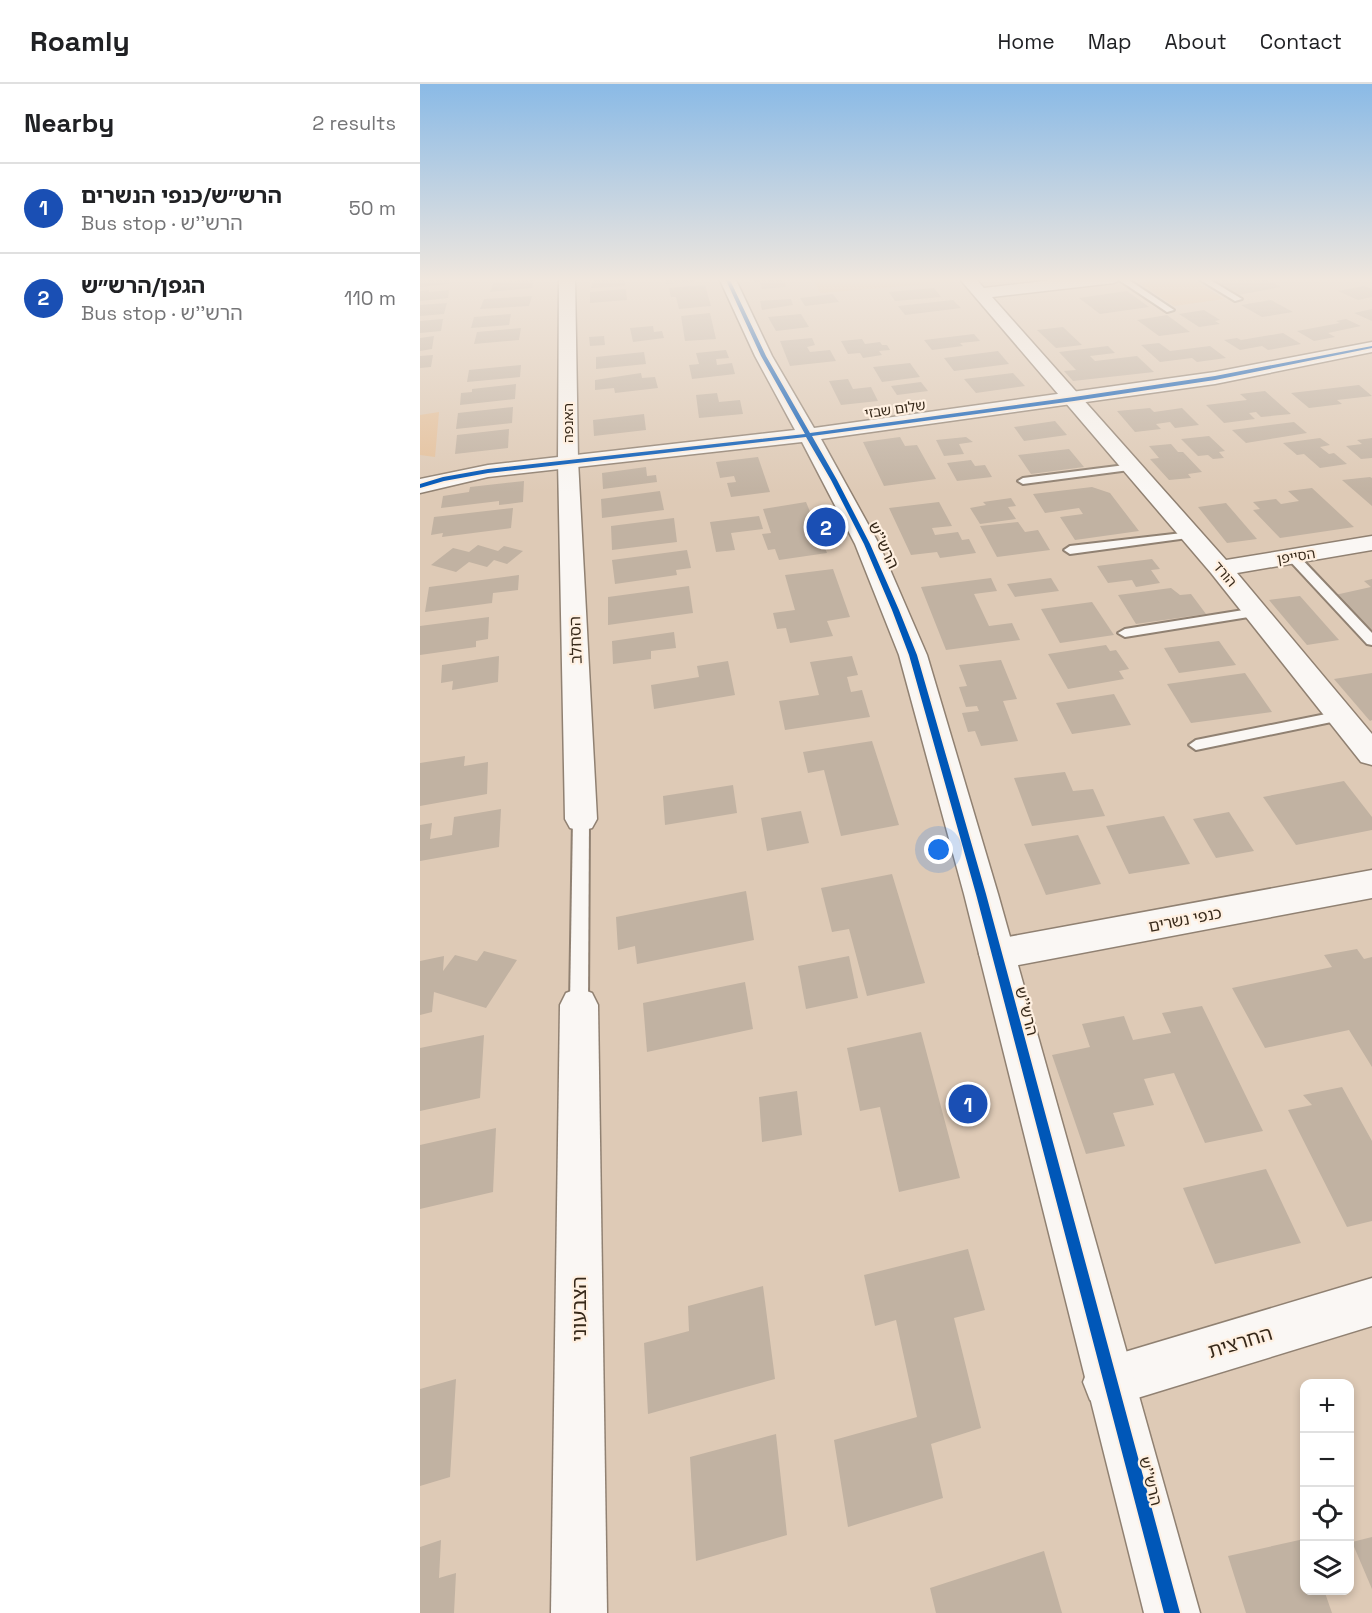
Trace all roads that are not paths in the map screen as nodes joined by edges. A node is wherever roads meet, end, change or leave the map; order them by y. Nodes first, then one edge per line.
1 (567, 349) edge
2 (763, 349) edge
3 (1030, 349) edge
4 (1360, 349) edge
5 (1074, 399) junction
6 (804, 431) junction
7 (568, 455) junction
8 (420, 466) edge
9 (1133, 467) junction
10 (1023, 481) dead end
11 (420, 485) edge
12 (1191, 535) junction
13 (1372, 543) edge
14 (1070, 550) dead end
15 (1292, 556) junction
16 (1220, 568) junction
17 (1256, 612) junction
18 (1125, 633) dead end
19 (1372, 640) edge
20 (1341, 716) junction
21 (1196, 745) dead end
22 (1372, 754) edge
23 (581, 819) joint
24 (1372, 884) edge
25 (997, 954) junction
26 (579, 1005) joint
27 (1372, 1302) edge
28 (1108, 1382) junction
29 (579, 1613) edge
30 (1172, 1613) edge

1 - 7 street, האנפה
2 - 6 street, הרש''ש
3 - 5 street, הורד
4 - 5 street, שלום שבזי
5 - 6 street, שלום שבזי
5 - 9 street, הורד
6 - 7 street, שלום שבזי
6 - 25 street, הרש''ש
7 - 8 street, שלום שבזי
7 - 11 street, שלום שבזי
7 - 23 street, הסחלב
8 - 11 street
9 - 10 lane
9 - 12 street, הורד
12 - 14 lane
12 - 16 street, הורד
13 - 15 street, הסייפן
15 - 16 street, הסייפן
15 - 19 lane
16 - 17 street, הורד
17 - 18 lane
17 - 20 street, הורד
20 - 21 lane
20 - 22 street, הורד
23 - 26 lane
24 - 25 street, כנפי נשרים
25 - 28 street, הרש''ש
26 - 29 street, הצבעוני
27 - 28 street, החרצית
28 - 30 street, הרש''ש

